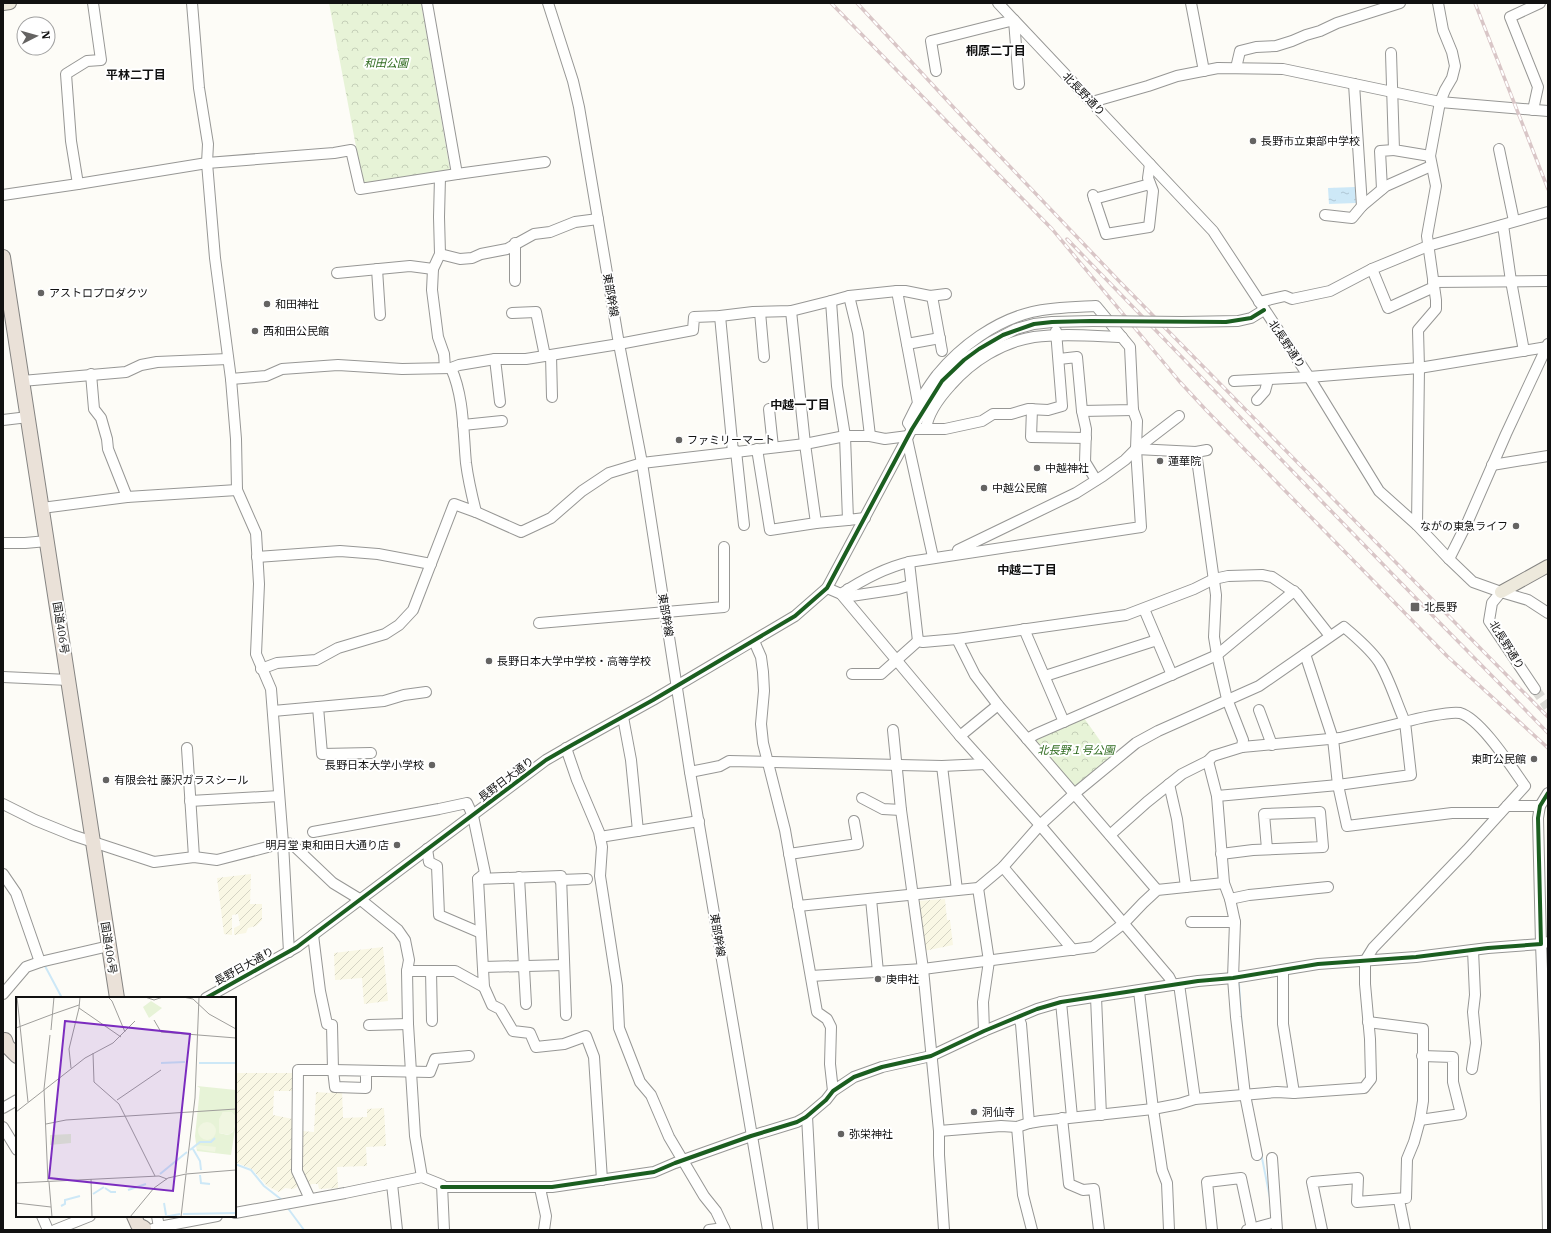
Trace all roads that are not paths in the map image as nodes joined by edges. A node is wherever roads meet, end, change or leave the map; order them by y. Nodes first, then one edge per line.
1 (10, 3) edge
2 (93, 3) edge
3 (192, 3) edge
4 (427, 3) edge
5 (548, 3) edge
6 (998, 3) edge
7 (1191, 3) edge
8 (1400, 3) edge
9 (1438, 3) edge
10 (1540, 3) edge
11 (3, 4) edge
12 (1014, 20) junction
13 (1391, 53) dead end
14 (1236, 68) junction
15 (936, 71) dead end
16 (1204, 71) junction
17 (1019, 84) dead end
18 (1354, 84) junction
19 (1392, 92) junction
20 (1092, 102) junction
21 (1440, 102) junction
22 (1532, 110) junction
23 (1548, 111) edge
24 (1499, 149) dead end
25 (1394, 150) junction
26 (1431, 161) junction
27 (207, 162) junction
28 (545, 162) dead end
29 (1150, 164) junction
30 (457, 174) junction
31 (440, 177) junction
32 (78, 184) junction
33 (1150, 184) junction
34 (1382, 189) junction
35 (3, 195) edge
36 (1362, 206) junction
37 (1548, 212) edge
38 (1325, 215) dead end
39 (598, 219) junction
40 (1514, 221) junction
41 (1503, 225) junction
42 (515, 243) junction
43 (1428, 246) junction
44 (440, 254) junction
45 (3, 257) edge
46 (377, 269) junction
47 (433, 269) junction
48 (1372, 269) junction
49 (337, 273) dead end
50 (515, 281) dead end
51 (1548, 281) edge
52 (1511, 282) junction
53 (1434, 284) junction
54 (898, 291) junction
55 (946, 294) dead end
56 (850, 296) junction
57 (932, 296) junction
58 (831, 301) junction
59 (1262, 306) junction
60 (791, 311) junction
61 (760, 312) junction
62 (8, 313) edge
63 (512, 313) dead end
64 (380, 314) dead end
65 (720, 316) junction
66 (1056, 333) junction
67 (1122, 337) junction
68 (940, 338) junction
69 (619, 344) junction
70 (907, 344) junction
71 (1548, 347) edge
72 (942, 351) dead end
73 (1524, 351) junction
74 (548, 355) junction
75 (764, 357) dead end
76 (228, 359) junction
77 (494, 359) junction
78 (1059, 359) junction
79 (448, 368) junction
80 (1419, 368) junction
81 (91, 374) junction
82 (1309, 377) junction
83 (231, 379) junction
84 (1268, 380) junction
85 (22, 381) junction
86 (1234, 381) dead end
87 (552, 397) dead end
88 (1257, 400) dead end
89 (500, 402) dead end
90 (918, 403) junction
91 (769, 409) dead end
92 (1032, 409) junction
93 (1133, 410) junction
94 (1082, 411) junction
95 (1179, 416) dead end
96 (28, 417) junction
97 (3, 420) edge
98 (502, 421) dead end
99 (463, 425) junction
100 (926, 429) junction
101 (909, 434) junction
102 (845, 436) junction
103 (870, 436) junction
104 (1086, 438) junction
105 (806, 444) junction
106 (773, 447) junction
107 (758, 449) junction
108 (1136, 450) junction
109 (1207, 450) dead end
110 (734, 452) junction
111 (1196, 452) junction
112 (1548, 456) edge
113 (642, 463) junction
114 (1492, 465) junction
115 (1096, 480) junction
116 (237, 490) junction
117 (127, 497) junction
118 (42, 508) junction
119 (476, 512) junction
120 (866, 518) junction
121 (848, 520) junction
122 (816, 523) junction
123 (1416, 524) junction
124 (744, 525) dead end
125 (47, 540) junction
126 (3, 542) edge
127 (724, 547) dead end
128 (958, 551) dead end
129 (257, 556) junction
130 (933, 557) junction
131 (1449, 559) junction
132 (909, 562) junction
133 (431, 564) junction
134 (1548, 566) edge
135 (1214, 579) junction
136 (911, 585) junction
137 (827, 588) junction
138 (1294, 591) junction
139 (844, 592) junction
140 (1502, 592) junction
141 (1144, 609) junction
142 (666, 613) junction
143 (1548, 613) edge
144 (539, 623) dead end
145 (1024, 629) junction
146 (1330, 636) junction
147 (957, 639) junction
148 (1157, 640) junction
149 (754, 641) junction
150 (918, 641) junction
151 (1305, 654) junction
152 (1217, 655) junction
153 (897, 660) junction
154 (262, 669) junction
155 (852, 674) dead end
156 (1172, 675) junction
157 (1045, 676) junction
158 (3, 677) edge
159 (69, 680) junction
160 (677, 686) junction
161 (1535, 689) tunnel mouth
162 (426, 692) dead end
163 (1227, 699) junction
164 (998, 705) junction
165 (318, 707) junction
166 (1258, 710) dead end
167 (273, 711) junction
168 (623, 717) junction
169 (1064, 722) junction
170 (1405, 722) junction
171 (893, 730) dead end
172 (960, 736) junction
173 (1027, 739) junction
174 (1333, 739) junction
175 (1272, 745) junction
176 (1242, 747) junction
177 (187, 748) dead end
178 (566, 748) junction
179 (371, 753) dead end
180 (768, 761) junction
181 (1208, 761) junction
182 (897, 764) junction
183 (985, 764) junction
184 (942, 766) junction
185 (690, 772) junction
186 (1169, 784) junction
187 (1338, 785) junction
188 (1548, 793) edge
189 (1074, 794) junction
190 (279, 796) junction
191 (1217, 796) junction
192 (862, 798) dead end
193 (190, 800) junction
194 (3, 804) edge
195 (1540, 806) junction
196 (901, 810) junction
197 (1504, 810) junction
198 (472, 816) junction
199 (699, 821) junction
200 (854, 821) dead end
201 (1040, 826) junction
202 (638, 831) junction
203 (313, 832) dead end
204 (1110, 835) junction
205 (600, 838) junction
206 (94, 842) junction
207 (283, 843) junction
208 (1267, 849) junction
209 (427, 850) junction
210 (789, 854) junction
211 (1221, 854) junction
212 (194, 857) junction
213 (1003, 867) junction
214 (3, 874) edge
215 (519, 877) junction
216 (478, 879) junction
217 (560, 880) junction
218 (587, 880) dead end
219 (1224, 883) junction
220 (1186, 887) junction
221 (1328, 887) dead end
222 (978, 888) junction
223 (957, 890) junction
224 (1157, 890) junction
225 (912, 895) junction
226 (1230, 898) junction
227 (871, 899) junction
228 (361, 900) junction
229 (798, 906) junction
230 (1191, 922) dead end
231 (1235, 922) junction
232 (1123, 924) junction
233 (481, 933) junction
234 (313, 935) junction
235 (1544, 943) edge
236 (109, 946) junction
237 (1073, 950) junction
238 (1473, 950) junction
239 (289, 952) junction
240 (989, 961) junction
241 (1365, 961) junction
242 (40, 962) junction
243 (564, 965) junction
244 (524, 966) junction
245 (483, 967) junction
246 (923, 969) junction
247 (1283, 970) junction
248 (407, 971) junction
249 (431, 971) junction
250 (878, 972) junction
251 (811, 976) junction
252 (1234, 978) junction
253 (1176, 984) junction
254 (484, 987) junction
255 (1139, 991) junction
256 (3, 994) edge
257 (117, 997) edge
258 (208, 997) edge
259 (1096, 997) junction
260 (1061, 1002) junction
261 (526, 1004) dead end
262 (566, 1015) dead end
263 (1018, 1017) junction
264 (432, 1020) dead end
265 (1368, 1022) junction
266 (408, 1024) junction
267 (369, 1025) dead end
268 (984, 1031) junction
269 (4, 1039) edge
270 (16, 1047) edge
271 (16, 1055) edge
272 (469, 1056) dead end
273 (931, 1056) junction
274 (1422, 1056) junction
275 (1472, 1069) dead end
276 (333, 1070) junction
277 (366, 1071) junction
278 (411, 1072) junction
279 (833, 1091) junction
280 (1294, 1093) junction
281 (1248, 1095) junction
282 (1195, 1099) junction
283 (16, 1101) edge
284 (3, 1108) edge
285 (1153, 1109) junction
286 (1101, 1115) junction
287 (807, 1116) junction
288 (1067, 1118) junction
289 (1420, 1120) junction
290 (1029, 1122) junction
291 (3, 1127) edge
292 (1017, 1127) junction
293 (939, 1131) junction
294 (751, 1136) junction
295 (16, 1148) edge
296 (1257, 1155) dead end
297 (1272, 1158) dead end
298 (683, 1160) junction
299 (422, 1177) junction
300 (602, 1180) junction
301 (392, 1184) junction
302 (442, 1187) junction
303 (540, 1188) junction
304 (310, 1198) junction
305 (1399, 1200) junction
306 (236, 1213) edge
307 (42, 1217) edge
308 (88, 1217) edge
309 (134, 1217) edge
310 (156, 1217) edge
311 (210, 1217) edge
312 (147, 1226) edge
313 (1277, 1226) edge
314 (725, 1229) edge
315 (1249, 1229) edge
316 (48, 1230) edge
317 (55, 1230) edge
318 (397, 1230) edge
319 (444, 1230) edge
320 (544, 1230) edge
321 (709, 1230) edge
322 (768, 1230) edge
323 (813, 1230) edge
324 (944, 1230) edge
325 (1032, 1230) edge
326 (1099, 1230) edge
327 (1169, 1230) edge
328 (1212, 1230) edge
329 (1322, 1230) edge
330 (1405, 1230) edge
331 (1548, 1230) edge

1 - 11 main road
2 - 32 street
3 - 27 street
4 - 30 street
5 - 39 street, 東部幹線
6 - 12 street, 北長野通り
7 - 16 street
8 - 14 street
9 - 21 street
10 - 22 street
12 - 15 street
12 - 17 street
12 - 20 street, 北長野通り
13 - 19 street
14 - 16 street
14 - 18 street
16 - 20 street
18 - 19 street
18 - 36 street
19 - 21 street
19 - 25 street
20 - 29 street, 北長野通り
21 - 22 street
21 - 26 street
22 - 23 street
24 - 40 street
25 - 26 street
25 - 34 street
26 - 34 street
26 - 43 street
27 - 31 street
27 - 32 street
27 - 76 street
28 - 30 street
29 - 33 street
29 - 59 street, 北長野通り
30 - 31 street
31 - 44 street
32 - 35 street
33 - 33 street
34 - 36 street
36 - 38 street
37 - 40 street, 長野日大通り
39 - 42 street
39 - 69 street, 東部幹線
40 - 41 street, 長野日大通り
41 - 43 street, 長野日大通り
41 - 52 street
42 - 44 street
42 - 50 street
43 - 48 street, 長野日大通り
43 - 53 street
44 - 47 street
45 - 62 highway, 国道406号
46 - 47 street
46 - 49 street
46 - 64 street
47 - 79 street
48 - 53 street
48 - 59 street, 長野日大通り
51 - 52 street
52 - 53 street
52 - 73 street
53 - 80 street
54 - 56 street
54 - 57 street
54 - 70 street
55 - 57 street
56 - 58 street
56 - 103 street
57 - 68 street
58 - 60 street
58 - 102 street
59 - 82 street, 北長野通り
59 - 101 street, 長野日大通り, bridge
60 - 61 street
60 - 105 street
61 - 65 street
61 - 75 street
62 - 85 highway, 国道406号
63 - 74 street
65 - 69 street
65 - 110 street
66 - 67 street
66 - 78 street
66 - 100 street
67 - 90 street
67 - 93 street
68 - 70 street
68 - 72 street
69 - 74 street
69 - 113 street, 東部幹線
70 - 90 street
71 - 73 street
71 - 114 street
73 - 80 street
74 - 77 street
74 - 87 street
76 - 81 street
76 - 83 street
77 - 79 street
77 - 89 street
78 - 92 street
78 - 94 street
79 - 83 street
79 - 99 street
80 - 82 street
80 - 123 street
81 - 85 street
81 - 117 street
82 - 84 street
82 - 123 street, 北長野通り
83 - 116 street
84 - 86 street
84 - 88 street
85 - 96 highway, 国道406号
90 - 101 street
91 - 106 street
92 - 100 street
92 - 104 street
93 - 94 street
93 - 108 street
94 - 104 street
95 - 108 street
96 - 97 street
96 - 118 highway, 国道406号
98 - 99 street
99 - 119 street
100 - 101 street
101 - 103 street
101 - 120 street, 長野日大通り
101 - 130 street
102 - 103 street
102 - 105 street
102 - 121 street
104 - 115 street
105 - 106 street
105 - 122 street
106 - 107 street
107 - 110 street
107 - 122 street
108 - 111 street
108 - 115 street
108 - 130 street
109 - 111 street
110 - 113 street
110 - 124 street
111 - 135 street
112 - 114 street
113 - 119 street
113 - 142 street, 東部幹線
114 - 131 street
115 - 128 street
116 - 117 street
116 - 129 street
117 - 118 street
118 - 125 highway, 国道406号
119 - 133 street
120 - 121 street
120 - 137 street, 長野日大通り
121 - 122 street
123 - 131 street, 北長野通り
125 - 126 street
125 - 159 highway, 国道406号
127 - 142 street
129 - 133 street
129 - 154 street
130 - 132 street
131 - 140 street, 北長野通り
132 - 136 street
132 - 139 street
133 - 154 street
134 - 140 main road
135 - 138 street
135 - 141 street
135 - 152 street
136 - 139 street
136 - 150 street
137 - 139 street
137 - 149 street, 長野日大通り
138 - 146 street
138 - 152 street
139 - 153 street
140 - 143 street
140 - 161 street, 北長野通り
141 - 145 street
141 - 148 street
142 - 144 street
142 - 160 street, 東部幹線
145 - 147 street
145 - 157 street
146 - 151 street
146 - 170 street
147 - 150 street
147 - 164 street
148 - 156 street
148 - 157 street
149 - 160 street, 長野日大通り
149 - 180 street
150 - 153 street
151 - 163 street
151 - 174 street
152 - 156 street
152 - 163 street
153 - 155 street
153 - 172 street
154 - 167 street
156 - 169 street
157 - 169 street
158 - 159 street
159 - 206 highway, 国道406号
160 - 168 street, 長野日大通り
160 - 185 street, 東部幹線
162 - 165 street
163 - 176 street
163 - 189 street
164 - 172 street
164 - 173 street
165 - 167 street
165 - 179 street
166 - 175 street
167 - 190 street
168 - 178 street, 長野日大通り
168 - 202 street
169 - 173 street
170 - 174 street
170 - 187 street
170 - 197 street
171 - 182 street
172 - 183 street
173 - 189 street
174 - 175 street
174 - 187 street
175 - 176 street
176 - 181 street
177 - 193 street
178 - 198 street, 長野日大通り
178 - 205 street
180 - 182 street
180 - 185 street
180 - 210 street
181 - 186 street
181 - 191 street
182 - 184 street
182 - 196 street
183 - 184 street
183 - 201 street
184 - 223 street
185 - 199 street, 東部幹線
186 - 204 street
186 - 220 street
187 - 191 street
187 - 197 street
188 - 195 street
189 - 201 street
189 - 204 street
190 - 193 street
190 - 207 street
191 - 211 street
192 - 196 street
193 - 212 street
194 - 206 street
195 - 197 street
195 - 235 street
196 - 225 street
197 - 241 street
198 - 203 street
198 - 209 street, 長野日大通り
198 - 216 street
199 - 202 street
199 - 294 street, 東部幹線
200 - 210 street
201 - 213 street
201 - 232 street
202 - 205 street
204 - 224 street
205 - 298 street
206 - 212 street
206 - 236 highway, 国道406号
207 - 212 street
207 - 228 street
207 - 239 street
208 - 208 street
208 - 211 street
209 - 228 street, 長野日大通り
209 - 233 street
210 - 229 street
211 - 219 street
213 - 222 street
213 - 237 street
214 - 242 street
215 - 216 street
215 - 217 street
215 - 244 street
216 - 233 street
217 - 218 street
217 - 243 street
219 - 220 street
219 - 226 street
220 - 224 street
221 - 226 street
222 - 223 street
222 - 240 street
223 - 225 street
224 - 232 street
225 - 227 street
225 - 246 street
226 - 231 street
227 - 229 street
227 - 250 street
228 - 234 street, 長野日大通り
228 - 248 street
229 - 251 street
230 - 231 street
231 - 252 street
232 - 237 street
232 - 253 street
233 - 245 street
234 - 239 street, 長野日大通り
234 - 276 street
235 - 238 street
235 - 331 street
236 - 242 street
236 - 257 highway, 国道406号
237 - 240 street
238 - 241 street
238 - 275 street
239 - 258 street, 長野日大通り
240 - 246 street
240 - 268 street
241 - 247 street
241 - 265 street
242 - 256 street
243 - 244 street
243 - 262 street
244 - 245 street
244 - 261 street
245 - 254 street
246 - 250 street
246 - 273 street
247 - 252 street
247 - 280 street
248 - 249 street
248 - 266 street
249 - 254 street
249 - 264 street
250 - 251 street
251 - 279 street
252 - 253 street
252 - 281 street
253 - 255 street
253 - 282 street
254 - 300 street
255 - 259 street
255 - 285 street
259 - 260 street
259 - 286 street
260 - 263 street
260 - 288 street
263 - 268 street
263 - 290 street
265 - 274 street
265 - 280 street
266 - 267 street
266 - 278 street
268 - 273 street
269 - 270 highway
269 - 271 highway
272 - 278 street
273 - 279 street
273 - 293 street
274 - 289 street
274 - 289 street
276 - 277 street
276 - 277 street
276 - 304 street
277 - 278 street
278 - 299 street
279 - 287 street
280 - 281 street
281 - 282 street
281 - 296 street
282 - 285 street
283 - 284 street
285 - 286 street
285 - 327 street
286 - 288 street
287 - 294 street
287 - 323 street
288 - 290 street
288 - 326 street
289 - 305 street
290 - 292 street
291 - 295 street
292 - 293 street
292 - 325 street
293 - 324 street
294 - 298 street
294 - 322 street, 東部幹線
297 - 313 street
298 - 300 street
298 - 314 street
299 - 301 street
299 - 302 street
300 - 303 street
301 - 304 street
301 - 318 street
302 - 303 street
302 - 319 street
303 - 320 street
304 - 306 street
305 - 329 street
305 - 330 street
307 - 316 street
308 - 317 street
309 - 312 highway
310 - 312 street
311 - 312 street
313 - 315 street
314 - 321 street
315 - 328 street

